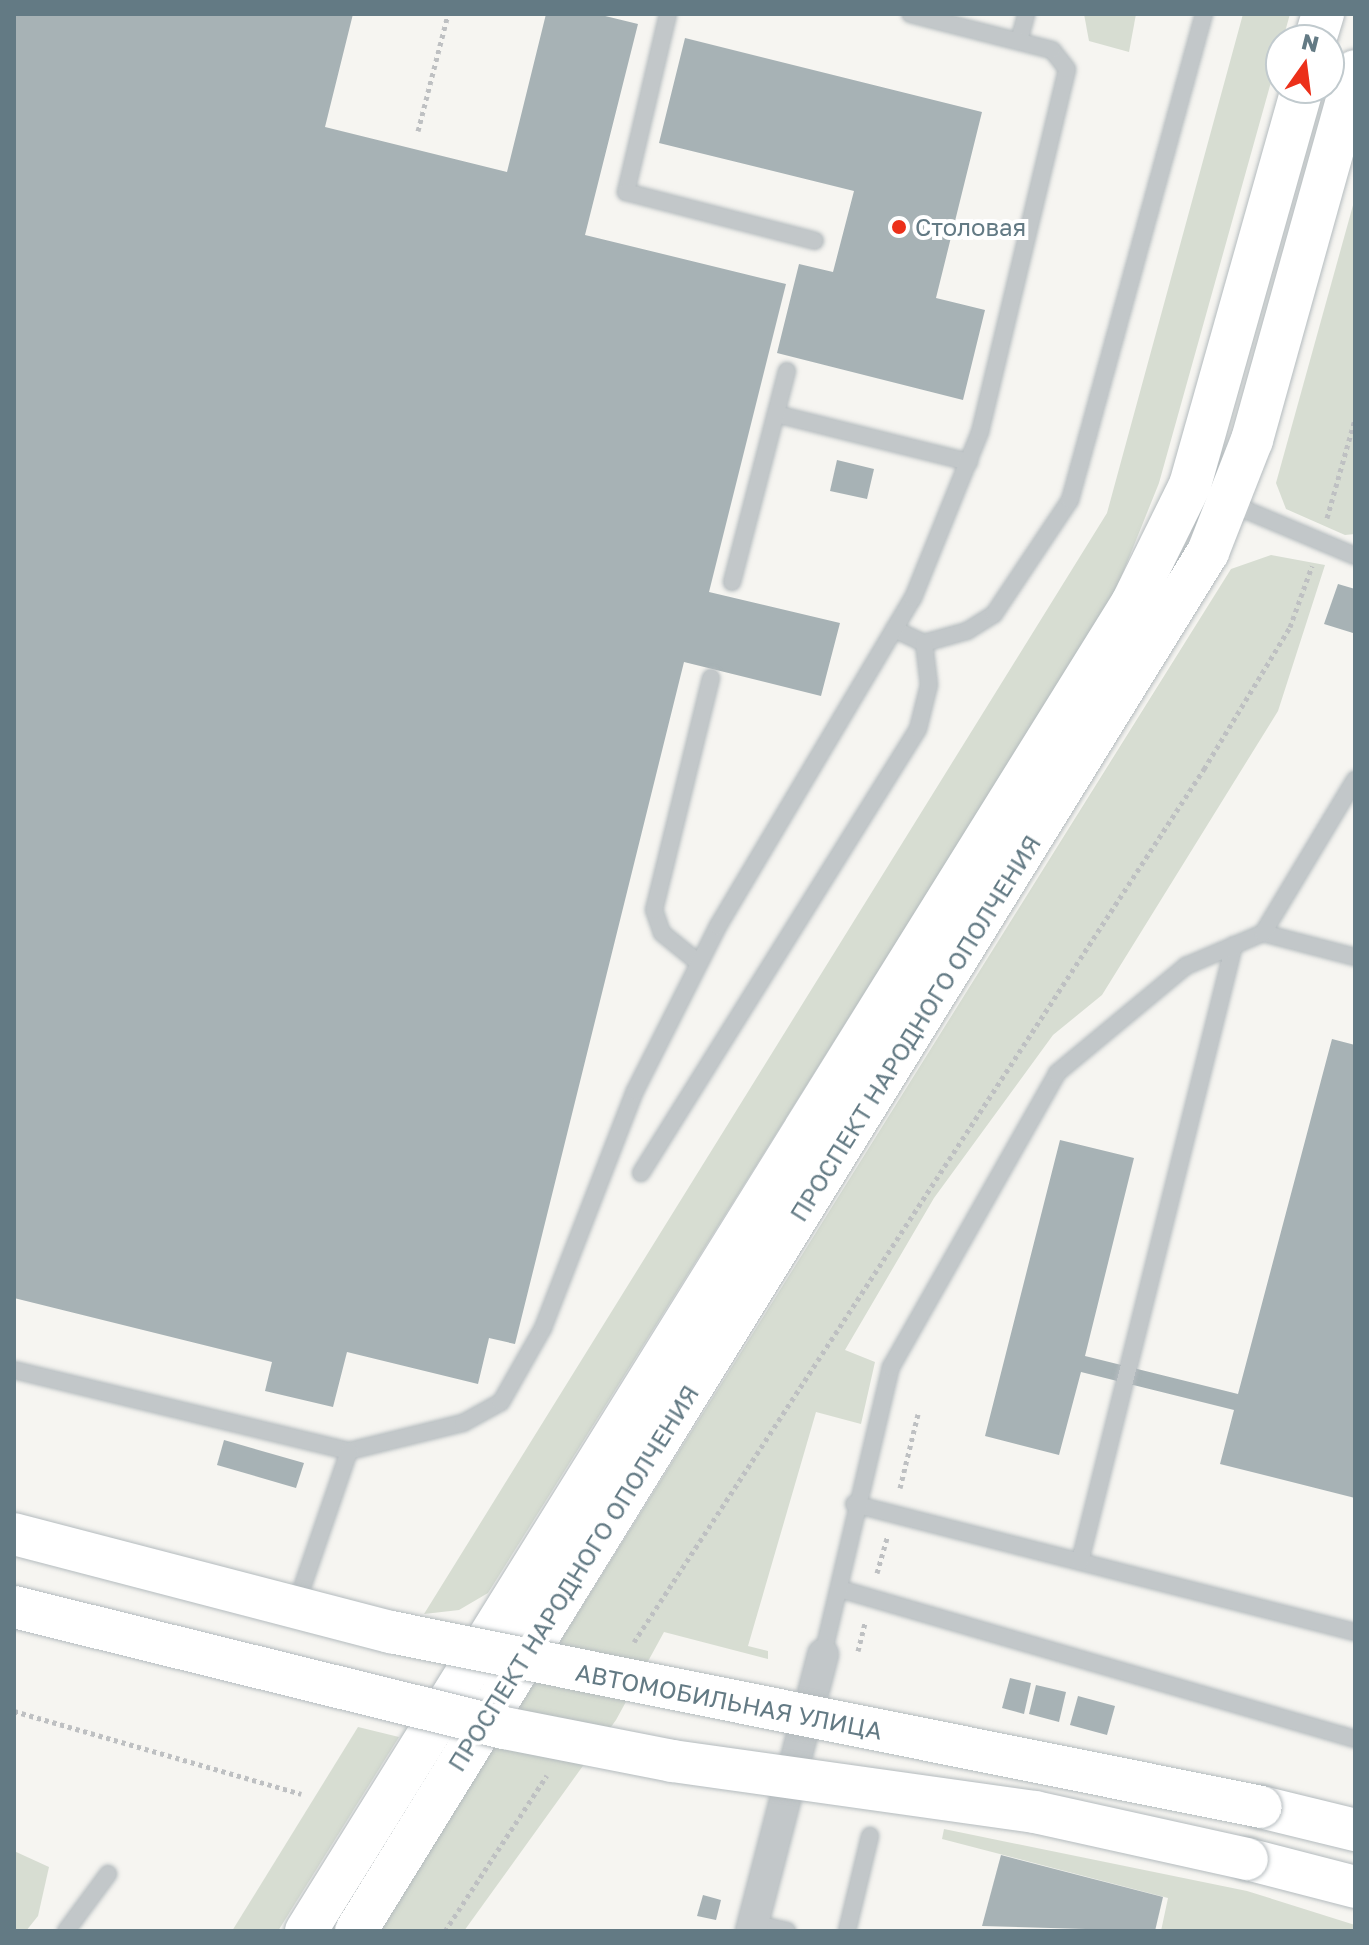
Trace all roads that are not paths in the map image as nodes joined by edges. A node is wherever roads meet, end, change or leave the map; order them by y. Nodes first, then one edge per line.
1 (668, 14) edge
2 (911, 14) edge
3 (1026, 14) edge
4 (1204, 14) edge
5 (1019, 41) junction
6 (1355, 71) edge
7 (1297, 104) edge
8 (815, 241) dead end
9 (787, 371) dead end
10 (776, 414) junction
11 (969, 462) junction
12 (1229, 503) junction
13 (1355, 556) edge
14 (732, 582) dead end
15 (894, 629) junction
16 (924, 643) junction
17 (711, 678) dead end
18 (1355, 780) edge
19 (1263, 933) junction
20 (1234, 945) junction
21 (1355, 957) edge
22 (699, 963) junction
23 (641, 1173) dead end
24 (14, 1370) edge
25 (349, 1451) junction
26 (854, 1504) junction
27 (14, 1534) edge
28 (14, 1540) edge
29 (1080, 1561) junction
30 (840, 1589) junction
31 (14, 1607) edge
32 (295, 1610) junction
33 (1355, 1632) edge
34 (823, 1654) joint
35 (476, 1656) junction
36 (517, 1666) junction
37 (1355, 1739) edge
38 (1355, 1830) edge
39 (870, 1836) dead end
40 (108, 1874) dead end
41 (1355, 1887) edge
42 (752, 1927) edge
43 (66, 1931) edge
44 (306, 1931) edge
45 (356, 1931) edge
46 (787, 1931) edge
47 (847, 1931) edge

1 - 8 lane
2 - 5 lane
3 - 5 lane
4 - 16 lane
5 - 11 lane
6 - 12 main road, ПРОСПЕКТ НАРОДНОГО ОПОЛЧЕНИЯ
7 - 35 main road, ПРОСПЕКТ НАРОДНОГО ОПОЛЧЕНИЯ
9 - 10 lane
10 - 11 lane
10 - 14 lane
11 - 15 lane
12 - 13 lane
12 - 36 main road, ПРОСПЕКТ НАРОДНОГО ОПОЛЧЕНИЯ
15 - 16 lane
15 - 22 lane
16 - 23 lane
17 - 22 lane
18 - 19 lane
19 - 20 lane
19 - 21 lane
20 - 26 lane
20 - 29 lane
22 - 25 lane
24 - 25 lane
25 - 32 lane
26 - 29 lane
26 - 30 lane
27 - 38 main road, АВТОМОБИЛЬНАЯ УЛИЦА, bridge
28 - 32 street
29 - 33 lane
30 - 34 lane
30 - 37 lane
31 - 41 main road, bridge
32 - 35 street
34 - 42 street
35 - 36 street
35 - 44 main road, ПРОСПЕКТ НАРОДНОГО ОПОЛЧЕНИЯ
36 - 45 main road, ПРОСПЕКТ НАРОДНОГО ОПОЛЧЕНИЯ
39 - 47 lane
40 - 43 lane
42 - 46 lane

